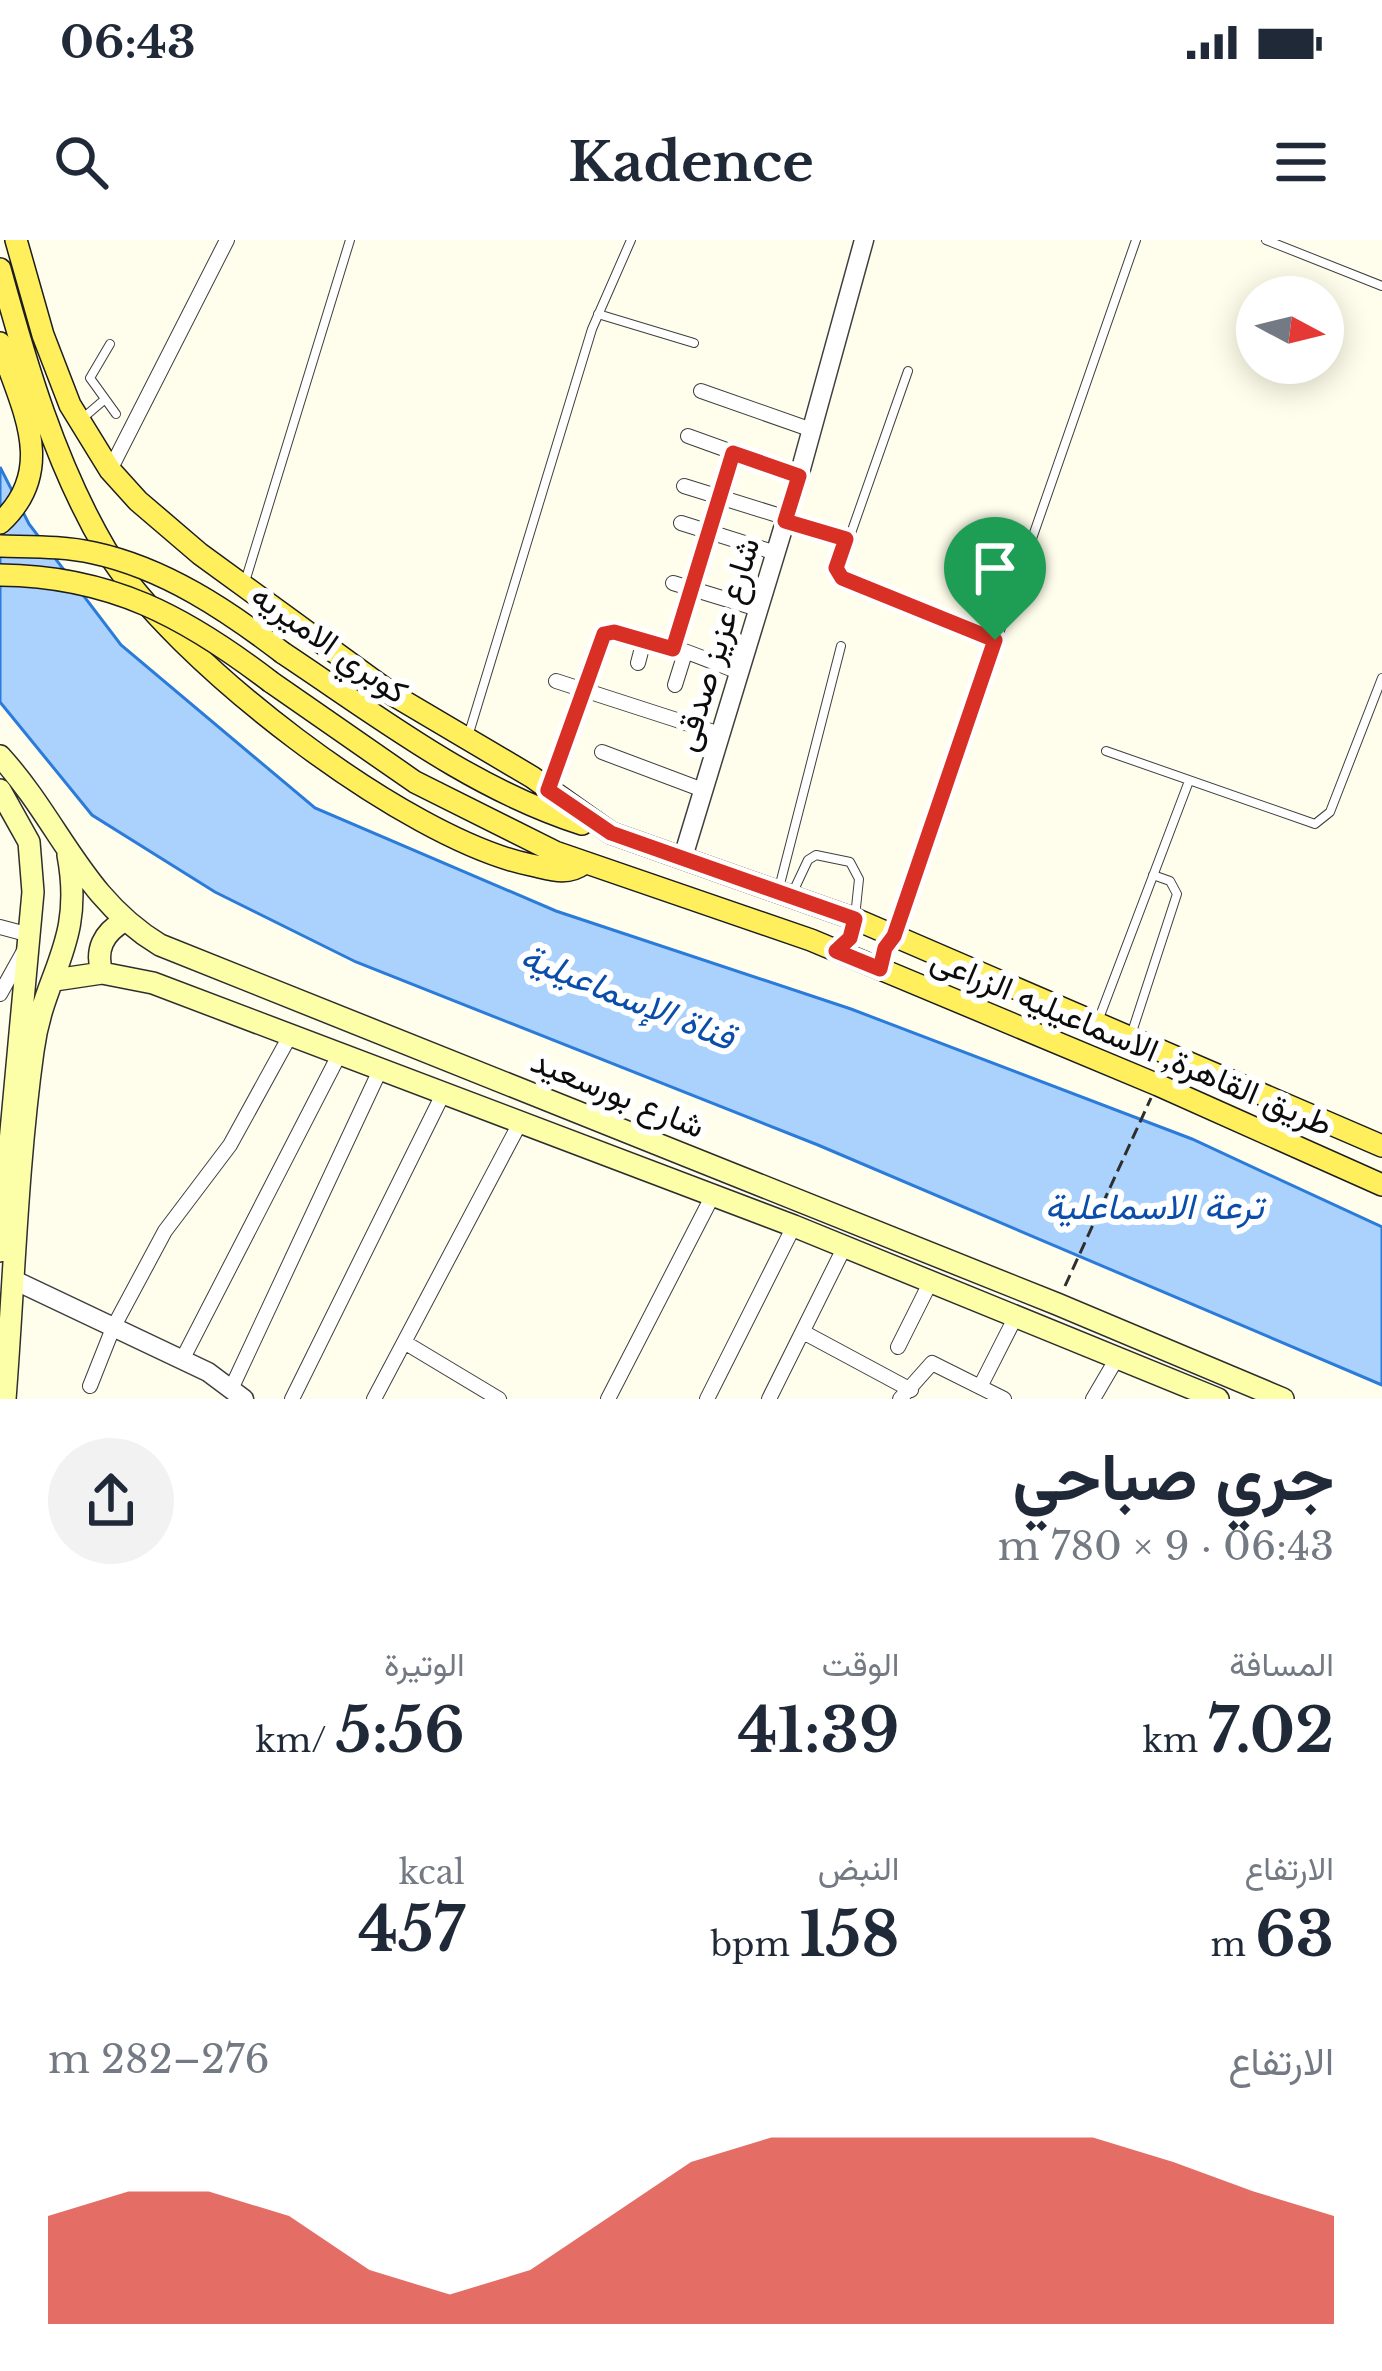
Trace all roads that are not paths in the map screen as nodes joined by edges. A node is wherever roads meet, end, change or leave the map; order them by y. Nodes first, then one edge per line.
1 (16, 240) edge
2 (227, 240) edge
3 (350, 240) edge
4 (631, 240) edge
5 (864, 240) edge
6 (1136, 240) edge
7 (1266, 240) edge
8 (0, 269) edge
9 (1382, 286) edge
10 (598, 314) junction
11 (694, 343) dead end
12 (0, 344) edge
13 (110, 344) dead end
14 (908, 371) dead end
15 (700, 391) dead end
16 (104, 400) junction
17 (74, 413) junction
18 (116, 414) dead end
19 (812, 430) junction
20 (688, 436) dead end
21 (733, 453) junction
22 (110, 470) junction
23 (799, 476) junction
24 (684, 486) dead end
25 (719, 497) junction
26 (786, 520) junction
27 (0, 523) edge
28 (681, 523) dead end
29 (709, 532) junction
30 (846, 539) junction
31 (0, 546) edge
32 (776, 553) junction
33 (0, 574) edge
34 (673, 583) dead end
35 (244, 586) junction
36 (692, 589) junction
37 (758, 609) junction
38 (644, 640) junction
39 (995, 640) junction
40 (841, 646) dead end
41 (679, 651) junction
42 (638, 663) dead end
43 (739, 672) junction
44 (1382, 678) edge
45 (556, 681) dead end
46 (676, 685) dead end
47 (583, 689) junction
48 (720, 734) junction
49 (467, 740) junction
50 (1106, 751) dead end
51 (602, 752) dead end
52 (0, 756) edge
53 (1189, 781) junction
54 (0, 790) edge
55 (548, 790) junction
56 (703, 790) junction
57 (611, 833) junction
58 (63, 840) junction
59 (682, 857) junction
60 (584, 864) junction
61 (1153, 875) junction
62 (785, 892) junction
63 (855, 919) junction
64 (124, 921) junction
65 (0, 927) edge
66 (894, 936) junction
67 (29, 938) junction
68 (836, 951) junction
69 (880, 969) junction
70 (102, 973) junction
71 (55, 980) junction
72 (0, 994) edge
73 (1097, 1023) junction
74 (291, 1034) junction
75 (1131, 1037) junction
76 (340, 1053) junction
77 (381, 1068) junction
78 (444, 1092) junction
79 (521, 1120) junction
80 (1382, 1146) edge
81 (1382, 1185) edge
82 (713, 1196) junction
83 (794, 1226) junction
84 (845, 1246) junction
85 (0, 1251) edge
86 (14, 1280) junction
87 (931, 1281) junction
88 (1016, 1316) junction
89 (113, 1328) junction
90 (803, 1332) junction
91 (404, 1342) junction
92 (898, 1347) dead end
93 (1118, 1358) junction
94 (182, 1360) junction
95 (976, 1385) junction
96 (90, 1386) dead end
97 (238, 1393) edge
98 (905, 1394) edge
99 (4, 1399) edge
100 (292, 1399) edge
101 (374, 1399) edge
102 (499, 1399) edge
103 (608, 1399) edge
104 (707, 1399) edge
105 (770, 1399) edge
106 (964, 1399) edge
107 (1004, 1399) edge
108 (1093, 1399) edge
109 (1218, 1399) edge
110 (1283, 1399) edge

1 - 17 main road, طريق القاهرة, الاسماعيليه الزراعى
2 - 22 street
3 - 35 lane
4 - 10 lane
5 - 19 street, شارع عزيز صدقى
6 - 39 lane
7 - 9 lane
8 - 60 main road, طريق القاهرة, الاسماعيليه الزراعى
10 - 11 lane
10 - 49 lane
12 - 27 main road
13 - 16 lane
14 - 30 lane
15 - 19 street
16 - 17 lane
16 - 18 lane
17 - 22 main road, طريق القاهرة, الاسماعيليه الزراعى
19 - 23 street, شارع عزيز صدقى
20 - 21 street
21 - 23 street
21 - 25 street
22 - 35 main road, طريق القاهرة, الاسماعيليه الزراعى
23 - 26 street, شارع عزيز صدقى
24 - 25 street
25 - 26 street
25 - 29 street
26 - 30 lane
26 - 32 street, شارع عزيز صدقى
28 - 29 street
29 - 32 street
29 - 36 street
30 - 39 lane
31 - 57 main road, كوبري الاميريه, bridge
32 - 37 street, شارع عزيز صدقى
33 - 60 main road, كوبري الاميريه, bridge
34 - 36 street
35 - 49 main road, طريق القاهرة, الاسماعيليه الزراعى
36 - 37 street
36 - 41 street
37 - 43 street, شارع عزيز صدقى
38 - 41 street
38 - 42 street
38 - 47 street
39 - 66 lane
40 - 62 lane
41 - 43 street
41 - 46 street
43 - 48 street, شارع عزيز صدقى
44 - 53 lane
45 - 47 street
47 - 48 street
47 - 55 street
48 - 56 street, شارع عزيز صدقى
49 - 55 main road, طريق القاهرة, الاسماعيليه الزراعى
50 - 53 lane
51 - 56 street
52 - 58 main road, شارع بورسعيد
53 - 61 lane
54 - 67 main road
55 - 57 main road, طريق القاهرة, الاسماعيليه الزراعى
56 - 59 street, شارع عزيز صدقى
57 - 59 main road, طريق القاهرة, الاسماعيليه الزراعى
58 - 64 main road, شارع بورسعيد
58 - 71 main road
59 - 62 main road, طريق القاهرة, الاسماعيليه الزراعى
60 - 68 main road, طريق القاهرة, الاسماعيليه الزراعى
61 - 73 lane
61 - 75 lane
62 - 63 main road, طريق القاهرة, الاسماعيليه الزراعى
62 - 63 lane
63 - 66 main road, طريق القاهرة, الاسماعيليه الزراعى
63 - 68 main road
64 - 70 main road
64 - 110 main road, شارع بورسعيد
65 - 67 street
66 - 69 main road
66 - 73 main road, طريق القاهرة, الاسماعيليه الزراعى
67 - 72 street
67 - 85 main road
68 - 69 main road, طريق القاهرة, الاسماعيليه الزراعى
69 - 81 main road, طريق القاهرة, الاسماعيليه الزراعى
70 - 71 main road, شارع بورسعيد
70 - 74 main road, شارع بورسعيد
71 - 86 main road
73 - 75 main road, طريق القاهرة, الاسماعيليه الزراعى
74 - 76 main road, شارع بورسعيد
74 - 89 street
75 - 80 main road, طريق القاهرة, الاسماعيليه الزراعى
76 - 77 main road, شارع بورسعيد
76 - 94 street
77 - 78 main road, شارع بورسعيد
77 - 97 street
78 - 79 main road, شارع بورسعيد
78 - 100 street
79 - 82 main road, شارع بورسعيد
79 - 91 street
82 - 83 main road, شارع بورسعيد
82 - 103 street
83 - 84 main road, شارع بورسعيد
83 - 104 street
84 - 87 main road, شارع بورسعيد
84 - 90 street
86 - 89 street
86 - 99 main road
87 - 88 main road, شارع بورسعيد
87 - 92 street
88 - 93 main road, شارع بورسعيد
88 - 95 street
89 - 94 street
89 - 96 street
90 - 98 street
90 - 105 street
91 - 101 street
91 - 102 street
93 - 108 street
93 - 109 main road, شارع بورسعيد
94 - 97 street
95 - 98 street
95 - 106 street
95 - 107 street

